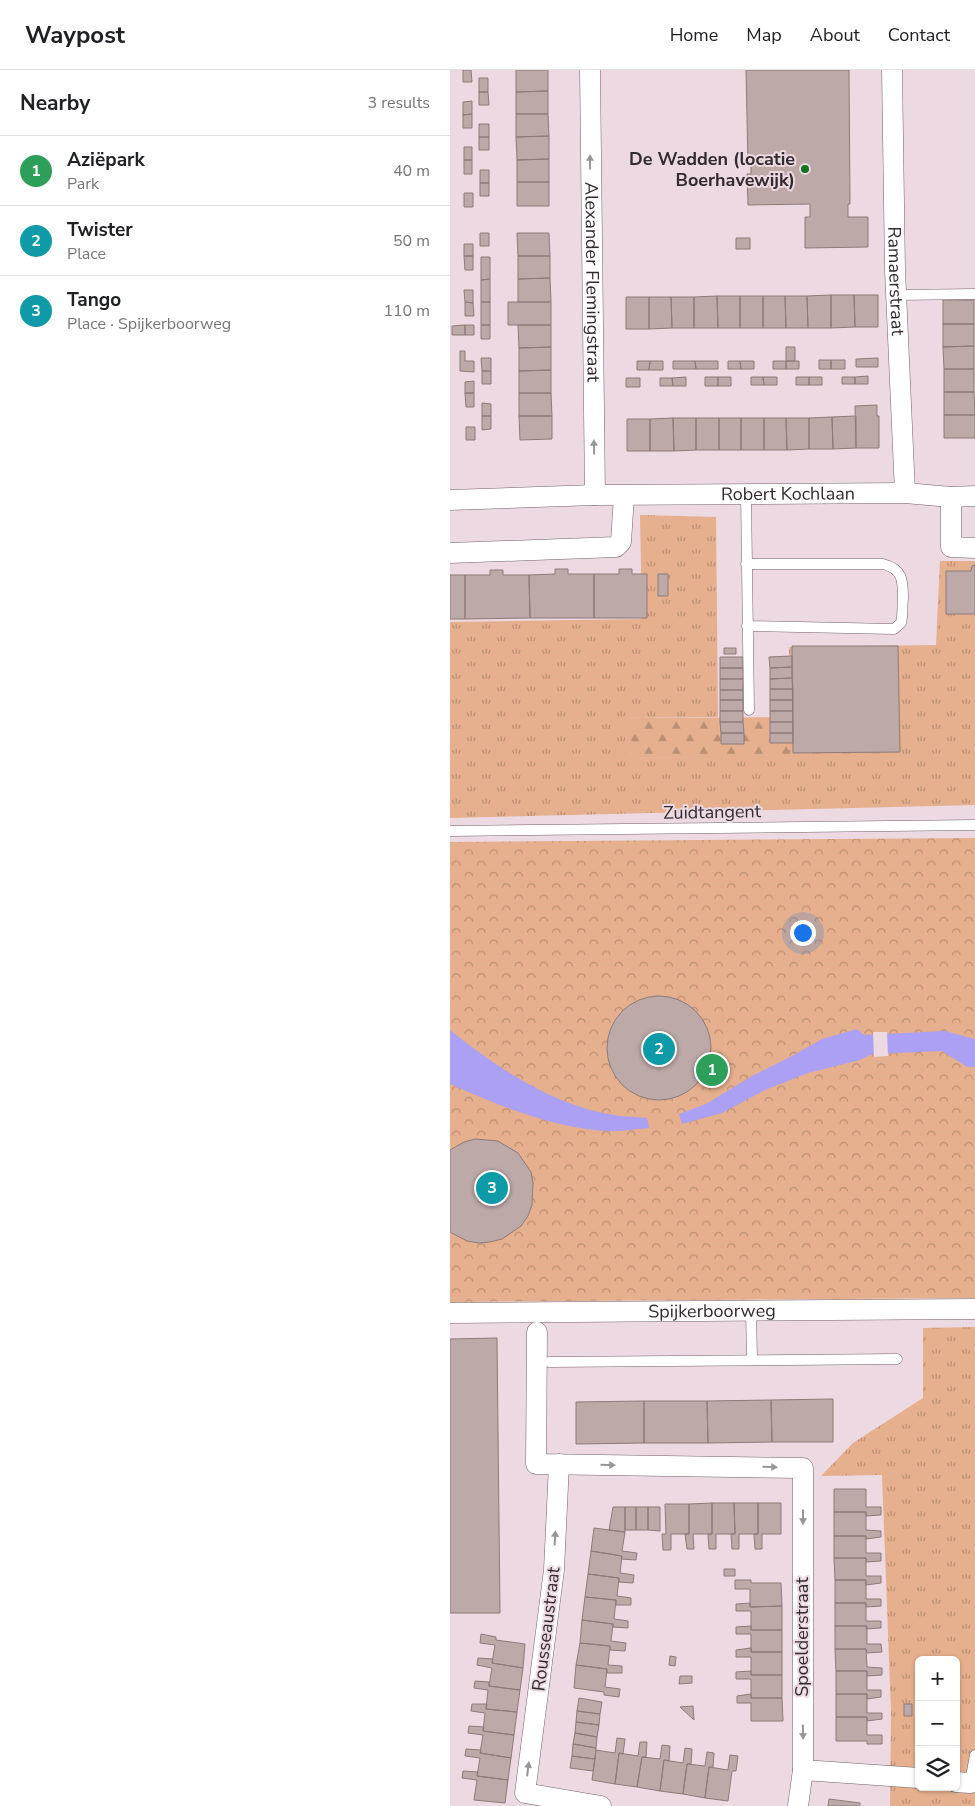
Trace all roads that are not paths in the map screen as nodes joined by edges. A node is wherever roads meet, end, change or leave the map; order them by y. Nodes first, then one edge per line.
1 (590, 70) edge
2 (892, 70) edge
3 (896, 294) junction
4 (975, 294) edge
5 (905, 493) junction
6 (595, 495) junction
7 (746, 495) junction
8 (624, 496) junction
9 (975, 496) edge
10 (950, 497) junction
11 (450, 500) edge
12 (975, 548) edge
13 (450, 552) edge
14 (746, 564) junction
15 (747, 626) junction
16 (749, 710) dead end
17 (975, 825) edge
18 (450, 831) edge
19 (975, 1309) edge
20 (751, 1311) junction
21 (450, 1313) edge
22 (537, 1332) dead end
23 (898, 1359) dead end
24 (752, 1360) junction
25 (550, 1362) dead end
26 (559, 1464) junction
27 (975, 1755) edge
28 (804, 1770) junction
29 (915, 1778) edge
30 (967, 1783) edge
31 (601, 1806) edge
32 (798, 1806) edge

6 -> 1 street, Alexander Flemingstraat
2 - 3 street, Ramaerstraat
3 - 4 lane
3 - 5 street, Ramaerstraat
5 - 7 street, Robert Kochlaan
5 - 10 street, Robert Kochlaan
6 - 8 street, Robert Kochlaan
6 - 11 street, Robert Kochlaan
7 - 8 street, Robert Kochlaan
7 - 14 lane
8 - 13 street
9 - 10 street, Robert Kochlaan
10 - 12 street
14 - 15 lane
14 - 15 lane
15 - 16 lane
17 - 18 lane, Zuidtangent
19 - 20 street, Spijkerboorweg
20 - 21 street, Spijkerboorweg
20 - 24 lane
22 - 26 street
23 - 24 lane
24 - 25 lane
26 -> 28 street, Spoelderstraat
31 -> 26 street, Rousseaustraat
27 - 30 lane
28 - 29 street
28 - 32 street, Spoelderstraat

